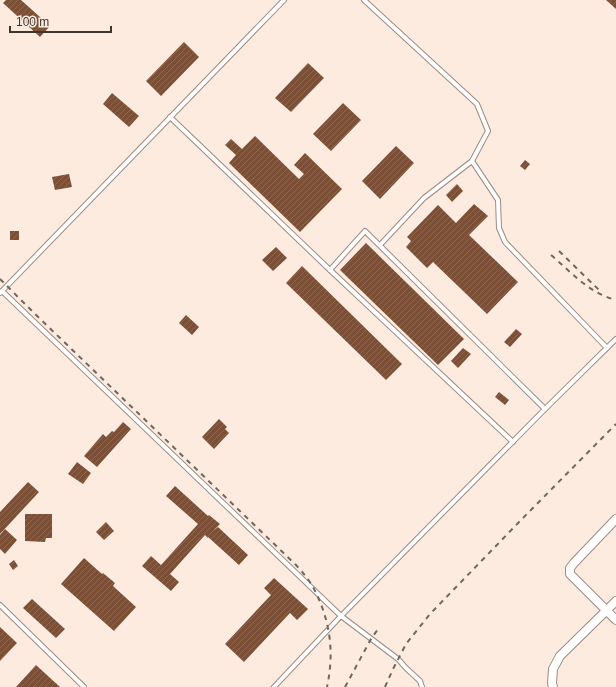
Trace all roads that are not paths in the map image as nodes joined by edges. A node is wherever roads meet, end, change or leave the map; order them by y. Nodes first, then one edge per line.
1 (284, 0) edge
2 (364, 0) edge
3 (170, 117) junction
4 (472, 161) junction
5 (380, 245) junction
6 (330, 270) junction
7 (1, 292) edge
8 (616, 339) edge
9 (607, 348) junction
10 (545, 409) junction
11 (513, 442) junction
12 (616, 519) edge
13 (616, 601) edge
14 (0, 605) edge
15 (606, 610) junction
16 (341, 616) junction
17 (616, 620) edge
18 (84, 687) edge
19 (274, 687) edge
20 (422, 687) edge
21 (553, 687) edge

1 - 3 lane
2 - 4 lane
3 - 6 lane
3 - 7 lane
4 - 5 lane
4 - 9 lane
5 - 6 lane
5 - 10 lane
6 - 11 lane
7 - 16 lane
8 - 9 lane
9 - 10 lane
10 - 11 lane
11 - 16 lane
12 - 15 street
13 - 15 street
14 - 18 lane
15 - 17 street
15 - 21 street
16 - 19 lane
16 - 20 lane

